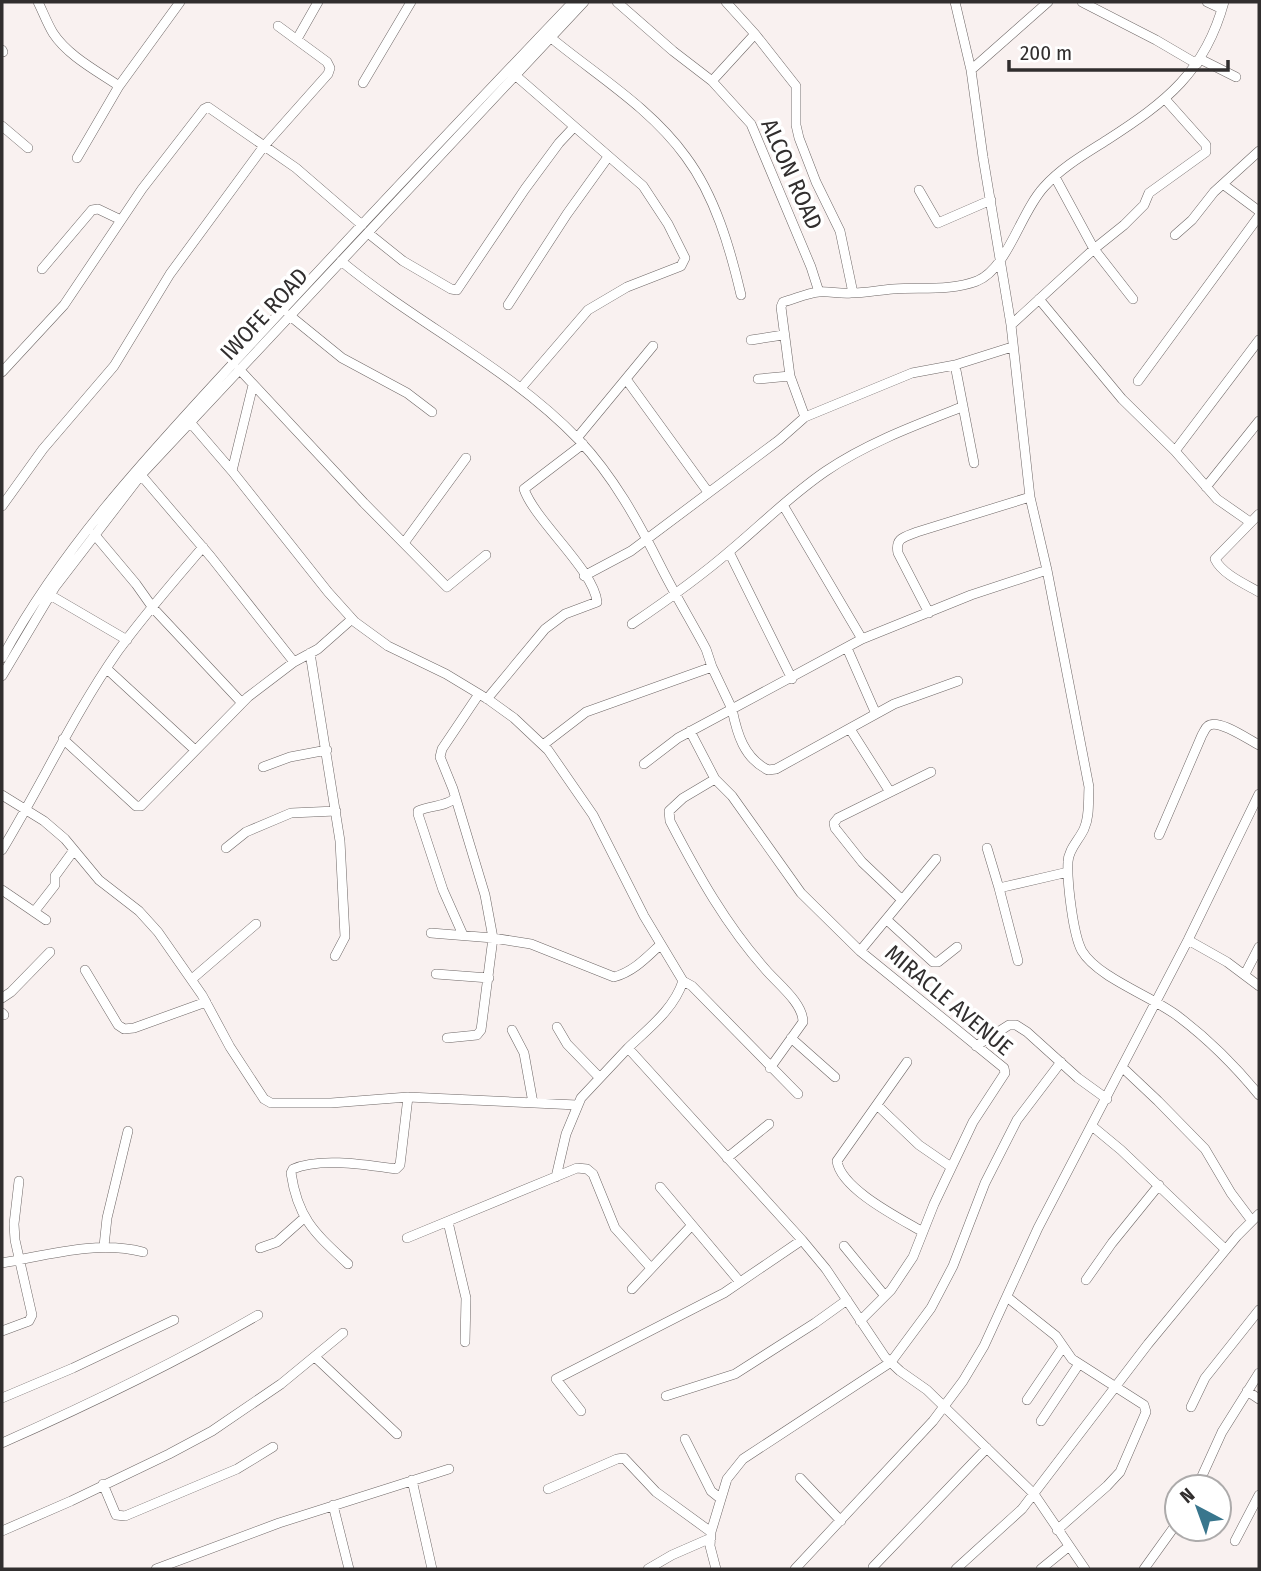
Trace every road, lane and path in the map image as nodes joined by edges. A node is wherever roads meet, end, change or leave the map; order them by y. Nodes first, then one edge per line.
1 (38, 2) edge
2 (180, 2) edge
3 (318, 2) edge
4 (411, 2) edge
5 (573, 2) edge
6 (584, 2) edge
7 (617, 2) edge
8 (726, 2) edge
9 (958, 2) edge
10 (1048, 2) edge
11 (1082, 2) edge
12 (1207, 2) edge
13 (1223, 6) edge
14 (278, 26) dead end
15 (755, 34) junction
16 (550, 37) junction
17 (297, 39) junction
18 (1199, 62) junction
19 (971, 70) junction
20 (515, 75) junction
21 (1236, 77) dead end
22 (712, 81) junction
23 (363, 83) dead end
24 (119, 86) junction
25 (1165, 99) junction
26 (2, 126) edge
27 (574, 127) junction
28 (264, 146) junction
29 (28, 148) dead end
30 (1259, 151) edge
31 (608, 157) junction
32 (77, 158) dead end
33 (1055, 177) junction
34 (1224, 185) junction
35 (919, 190) dead end
36 (991, 200) junction
37 (1259, 214) edge
38 (121, 220) junction
39 (365, 229) junction
40 (1175, 235) dead end
41 (1094, 249) junction
42 (341, 261) junction
43 (1001, 262) junction
44 (42, 270) dead end
45 (819, 292) junction
46 (853, 293) junction
47 (741, 295) dead end
48 (1039, 299) junction
49 (1133, 299) dead end
50 (508, 305) dead end
51 (289, 315) junction
52 (1011, 325) junction
53 (783, 335) junction
54 (751, 340) dead end
55 (1259, 340) edge
56 (653, 346) dead end
57 (1012, 347) junction
58 (955, 365) junction
59 (239, 369) junction
60 (2, 372) edge
61 (790, 376) junction
62 (626, 379) junction
63 (758, 379) dead end
64 (1138, 381) dead end
65 (253, 385) junction
66 (521, 388) junction
67 (962, 407) junction
68 (432, 412) dead end
69 (805, 417) junction
70 (190, 421) junction
71 (1259, 421) edge
72 (580, 441) junction
73 (1175, 451) junction
74 (466, 458) dead end
75 (974, 463) dead end
76 (232, 471) junction
77 (141, 475) junction
78 (1206, 487) junction
79 (708, 492) junction
80 (1030, 497) junction
81 (783, 505) junction
82 (2, 506) edge
83 (105, 514) junction
84 (1259, 514) edge
85 (1250, 522) junction
86 (94, 534) junction
87 (647, 537) junction
88 (404, 543) junction
89 (202, 547) junction
90 (729, 552) junction
91 (486, 555) dead end
92 (1047, 570) junction
93 (584, 576) junction
94 (1259, 592) edge
95 (676, 594) junction
96 (50, 595) junction
97 (153, 608) junction
98 (929, 613) junction
99 (352, 619) junction
100 (632, 624) dead end
101 (862, 639) junction
102 (6, 640) edge
103 (127, 640) junction
104 (846, 648) junction
105 (310, 653) junction
106 (2, 658) edge
107 (294, 662) junction
108 (712, 667) junction
109 (107, 669) junction
110 (2, 676) edge
111 (792, 678) junction
112 (958, 681) dead end
113 (483, 696) junction
114 (242, 704) junction
115 (732, 709) junction
116 (876, 714) junction
117 (850, 729) junction
118 (690, 731) junction
119 (63, 739) junction
120 (543, 745) junction
121 (1259, 746) edge
122 (327, 750) junction
123 (195, 751) junction
124 (644, 764) dead end
125 (263, 767) dead end
126 (930, 772) dead end
127 (715, 779) junction
128 (890, 792) junction
129 (1259, 794) edge
130 (2, 795) edge
131 (455, 798) junction
132 (27, 809) junction
133 (336, 811) junction
134 (1159, 835) dead end
135 (226, 848) dead end
136 (987, 848) dead end
137 (2, 850) edge
138 (74, 850) junction
139 (936, 859) dead end
140 (1068, 872) junction
141 (999, 888) junction
142 (2, 890) edge
143 (901, 899) junction
144 (34, 912) junction
145 (46, 920) dead end
146 (887, 920) junction
147 (256, 924) dead end
148 (431, 933) dead end
149 (463, 935) junction
150 (493, 938) junction
151 (1188, 940) junction
152 (660, 945) junction
153 (957, 947) dead end
154 (1259, 947) edge
155 (860, 951) junction
156 (50, 953) dead end
157 (335, 957) dead end
158 (1018, 961) dead end
159 (85, 970) dead end
160 (436, 974) dead end
161 (1245, 974) junction
162 (489, 978) junction
163 (192, 979) junction
164 (684, 982) junction
165 (1259, 986) edge
166 (2, 998) edge
167 (1157, 1001) junction
168 (206, 1002) junction
169 (557, 1027) dead end
170 (512, 1030) dead end
171 (447, 1038) dead end
172 (792, 1038) junction
173 (976, 1046) junction
174 (628, 1048) junction
175 (907, 1062) dead end
176 (1061, 1062) junction
177 (770, 1068) junction
178 (1122, 1068) junction
179 (599, 1077) junction
180 (835, 1077) dead end
181 (798, 1094) dead end
182 (1259, 1095) edge
183 (408, 1097) junction
184 (1107, 1099) junction
185 (533, 1103) junction
186 (577, 1105) junction
187 (877, 1105) junction
188 (769, 1124) dead end
189 (1092, 1126) junction
190 (128, 1131) dead end
191 (727, 1158) junction
192 (951, 1167) junction
193 (556, 1177) junction
194 (19, 1181) dead end
195 (1158, 1185) junction
196 (660, 1187) dead end
197 (1256, 1217) edge
198 (304, 1218) junction
199 (448, 1222) junction
200 (692, 1225) junction
201 (923, 1232) junction
202 (407, 1238) dead end
203 (802, 1240) junction
204 (104, 1246) junction
205 (844, 1246) dead end
206 (260, 1248) dead end
207 (1225, 1250) junction
208 (143, 1252) dead end
209 (19, 1260) junction
210 (2, 1263) edge
211 (348, 1264) dead end
212 (651, 1268) junction
213 (1086, 1280) dead end
214 (740, 1282) junction
215 (632, 1289) dead end
216 (885, 1296) junction
217 (1007, 1297) junction
218 (847, 1300) junction
219 (1259, 1310) edge
220 (258, 1315) dead end
221 (174, 1320) dead end
222 (860, 1321) junction
223 (2, 1332) edge
224 (344, 1334) dead end
225 (465, 1342) dead end
226 (1063, 1347) junction
227 (315, 1357) junction
228 (891, 1363) junction
229 (1079, 1364) junction
230 (1259, 1373) edge
231 (1114, 1387) junction
232 (1247, 1391) junction
233 (666, 1396) dead end
234 (2, 1398) edge
235 (1259, 1399) edge
236 (1027, 1400) dead end
237 (945, 1407) junction
238 (1191, 1407) dead end
239 (582, 1411) dead end
240 (1041, 1421) dead end
241 (397, 1434) dead end
242 (684, 1439) dead end
243 (2, 1443) edge
244 (273, 1447) dead end
245 (987, 1448) junction
246 (449, 1469) dead end
247 (1203, 1473) edge
248 (800, 1478) dead end
249 (412, 1480) junction
250 (103, 1485) junction
251 (548, 1489) dead end
252 (1034, 1494) junction
253 (1259, 1495) edge
254 (721, 1499) junction
255 (333, 1505) junction
256 (841, 1521) junction
257 (1057, 1530) junction
258 (2, 1531) edge
259 (711, 1535) junction
260 (1235, 1541) dead end
261 (1163, 1543) edge
262 (1068, 1547) junction
263 (873, 1567) dead end
264 (156, 1569) edge
265 (349, 1569) edge
266 (432, 1569) edge
267 (648, 1569) edge
268 (716, 1569) edge
269 (795, 1569) edge
270 (956, 1569) edge
271 (1041, 1569) edge
272 (1085, 1569) edge
273 (1144, 1569) edge

1 - 24 street
2 - 24 street
3 - 17 street
4 - 23 street
5 - 39 street, IWOFE ROAD
6 - 16 street, IWOFE ROAD
7 - 22 street, ALCON ROAD
8 - 15 street
9 - 19 street
10 - 19 street
11 - 18 street
12 - 13 street
13 - 18 street
14 - 17 street
15 - 22 street
15 - 46 street
16 - 20 street, IWOFE ROAD
16 - 47 street
17 - 28 street
18 - 21 street
18 - 25 street
19 - 36 street
20 - 27 street
20 - 39 street, IWOFE ROAD
22 - 45 street, ALCON ROAD
24 - 32 street
25 - 33 street
25 - 41 street
26 - 29 street
27 - 31 street
27 - 39 street
28 - 38 street
28 - 39 street
28 - 82 street
30 - 34 street
31 - 50 street
31 - 66 street
33 - 41 street
33 - 43 street
34 - 37 street
34 - 40 street
35 - 36 street
36 - 43 street
37 - 64 street
38 - 44 street
38 - 60 street
39 - 42 street, IWOFE ROAD
39 - 83 street, IWOFE ROAD
41 - 48 street
41 - 49 street
42 - 51 street, IWOFE ROAD
42 - 66 street
43 - 46 street
43 - 52 street
45 - 46 street
45 - 53 street
48 - 52 street
48 - 73 street
51 - 59 street, IWOFE ROAD
51 - 68 street
52 - 57 street
53 - 54 street
53 - 61 street
55 - 73 street
56 - 62 street
57 - 58 street
57 - 80 street
58 - 67 street
58 - 69 street
59 - 65 street
59 - 70 street, IWOFE ROAD
61 - 63 street
61 - 69 street
62 - 72 street
62 - 79 street
65 - 76 street
65 - 88 street
66 - 72 street
67 - 75 street
67 - 81 street
69 - 79 street
70 - 76 street
70 - 77 street, IWOFE ROAD
71 - 78 street
72 - 87 street
72 - 93 street
73 - 78 street
74 - 88 street
76 - 99 street
77 - 83 street, IWOFE ROAD
77 - 89 street
78 - 85 street
79 - 87 street
80 - 92 street
80 - 98 street
81 - 90 street
81 - 101 street
83 - 86 street, IWOFE ROAD
83 - 102 street, IWOFE ROAD
84 - 85 street
85 - 94 street
86 - 96 street, IWOFE ROAD
86 - 97 street
87 - 93 street
87 - 95 street
88 - 91 street
89 - 97 street
89 - 107 street
90 - 95 street
90 - 111 street
92 - 98 street
92 - 140 street
93 - 113 street
95 - 100 street
95 - 108 street
96 - 103 street
96 - 110 street, IWOFE ROAD
97 - 103 street
97 - 114 street
98 - 101 street
99 - 105 street
99 - 113 street
101 - 104 street
102 - 106 street, IWOFE ROAD
103 - 109 street
104 - 111 street
104 - 116 street
105 - 107 street
105 - 122 street
107 - 114 street
108 - 115 street
108 - 120 street
109 - 119 street
109 - 123 street
111 - 115 street
112 - 116 street
113 - 120 street
113 - 131 street
114 - 123 street
115 - 117 street
115 - 118 street
116 - 117 street
117 - 128 street
118 - 124 street
118 - 127 street, MIRACLE AVENUE
119 - 123 street
119 - 132 street
120 - 152 street
121 - 134 street
122 - 125 street
122 - 133 street
126 - 128 street
127 - 155 street, MIRACLE AVENUE
127 - 172 street
128 - 143 street
129 - 151 street
130 - 132 street
131 - 149 street
131 - 150 street
132 - 137 street
132 - 138 street
133 - 135 street
133 - 157 street
136 - 141 street
138 - 144 street
138 - 163 street
139 - 143 street
140 - 141 street
140 - 167 street
141 - 158 street
142 - 144 street
143 - 146 street
144 - 145 street
146 - 153 street
146 - 155 street
147 - 163 street
148 - 149 street
149 - 150 street
150 - 152 street
150 - 162 street
151 - 161 street
151 - 167 street
152 - 164 street
154 - 161 street
155 - 173 street, MIRACLE AVENUE
156 - 166 street
159 - 168 street
160 - 162 street
161 - 165 street
162 - 171 street
163 - 168 street
164 - 174 street
164 - 177 street
167 - 178 street
167 - 182 street
168 - 183 street
169 - 179 street
170 - 185 street
172 - 177 street
172 - 180 street
173 - 176 street
173 - 192 street, MIRACLE AVENUE
174 - 179 street
174 - 191 street
175 - 187 street
176 - 184 street
176 - 228 street
177 - 181 street
178 - 184 street
178 - 197 street
179 - 186 street
183 - 185 street
183 - 198 street
184 - 189 street
185 - 186 street
186 - 193 street
187 - 192 street
187 - 201 street
188 - 191 street
189 - 195 street
189 - 217 street
190 - 204 street
191 - 203 street
192 - 201 street, MIRACLE AVENUE
193 - 199 street
193 - 212 street
194 - 209 street
195 - 207 street
195 - 213 street
196 - 200 street
197 - 207 street
198 - 206 street
198 - 211 street
199 - 202 street
199 - 225 street
200 - 212 street
200 - 214 street
201 - 216 street, MIRACLE AVENUE
203 - 214 street
203 - 218 street
204 - 208 street
204 - 209 street
205 - 216 street
207 - 231 street
209 - 210 street
209 - 223 street
212 - 215 street
214 - 239 street
216 - 222 street, MIRACLE AVENUE
217 - 226 street
217 - 237 street
218 - 222 street
218 - 233 street
219 - 238 street
220 - 243 street
221 - 234 street
222 - 228 street
224 - 227 street
226 - 229 street
226 - 236 street
227 - 241 street
227 - 250 street
228 - 237 street
228 - 254 street
229 - 231 street
229 - 240 street
230 - 232 street
231 - 252 street
231 - 257 street
232 - 235 street
232 - 247 street
237 - 245 street
237 - 256 street
242 - 254 street
244 - 250 street
245 - 252 street
245 - 263 street
246 - 249 street
248 - 256 street
249 - 255 street
249 - 266 street
250 - 258 street
251 - 259 street
252 - 257 street
252 - 270 street
253 - 260 street
254 - 259 street
255 - 264 street
255 - 265 street
256 - 269 street
257 - 262 street
259 - 267 street
259 - 268 street
261 - 273 street
262 - 271 street
262 - 272 street

